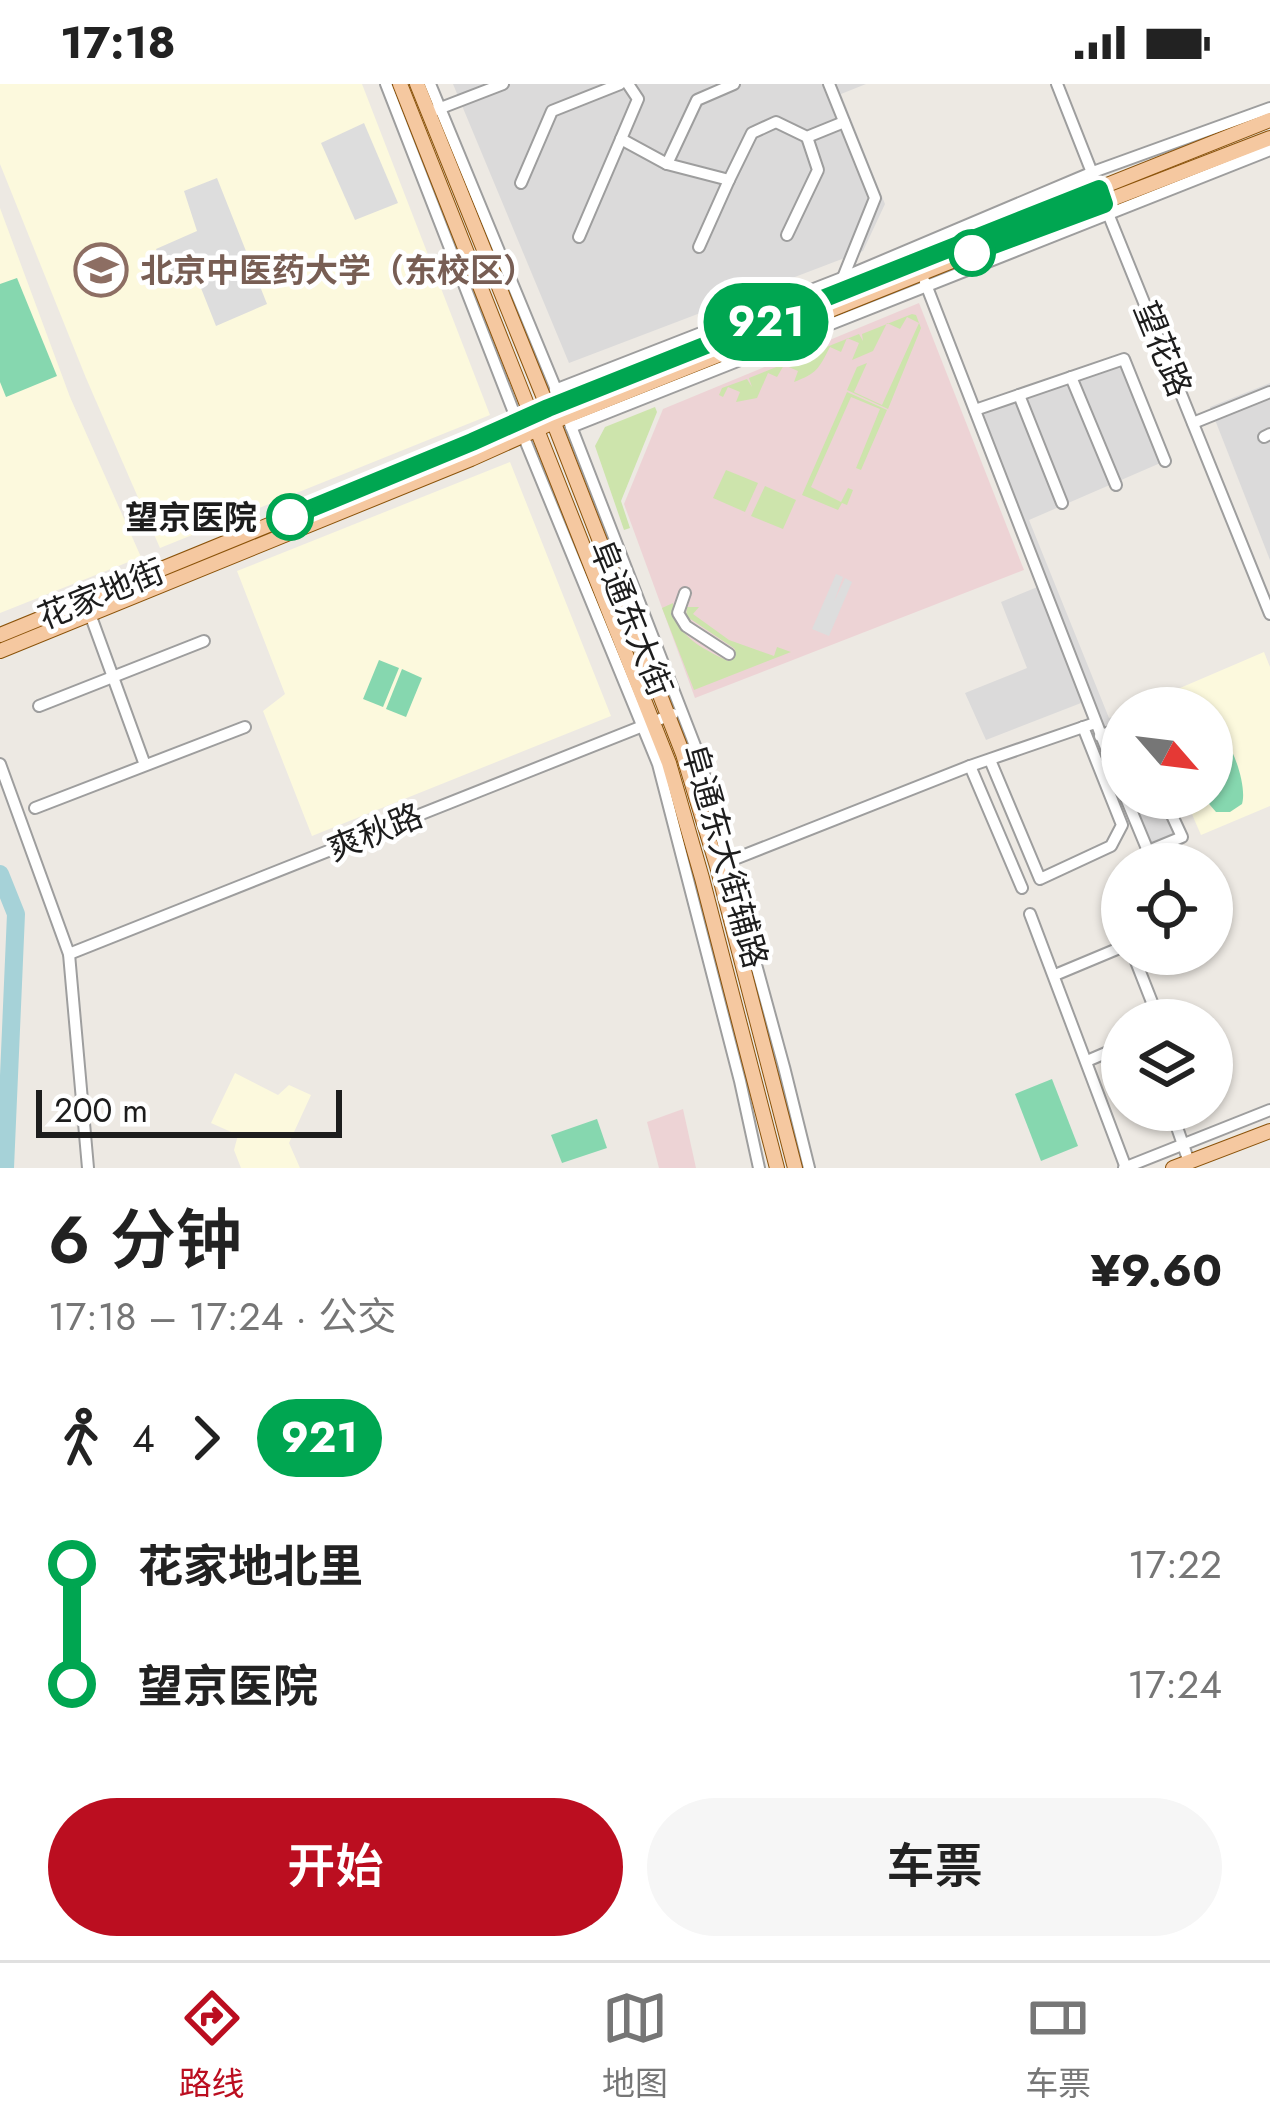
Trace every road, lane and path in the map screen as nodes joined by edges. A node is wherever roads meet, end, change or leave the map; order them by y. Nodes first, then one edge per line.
1 (386, 84) edge
2 (400, 84) edge
3 (417, 84) edge
4 (430, 84) edge
5 (503, 84) edge
6 (624, 84) edge
7 (690, 84) edge
8 (734, 84) edge
9 (844, 84) edge
10 (1057, 84) edge
11 (830, 86) edge
12 (697, 100) junction
13 (1270, 108) edge
14 (434, 111) junction
15 (1270, 120) edge
16 (844, 122) junction
17 (807, 136) junction
18 (1270, 138) edge
19 (621, 139) junction
20 (1270, 150) edge
21 (667, 164) junction
22 (1093, 172) junction
23 (729, 180) junction
24 (521, 183) dead end
25 (1104, 202) junction
26 (788, 235) dead end
27 (579, 236) dead end
28 (699, 247) dead end
29 (842, 278) junction
30 (924, 280) junction
31 (836, 294) junction
32 (1071, 377) junction
33 (1270, 392) edge
34 (1019, 395) junction
35 (975, 410) junction
36 (559, 411) junction
37 (1193, 423) junction
38 (528, 427) junction
39 (1165, 461) dead end
40 (1116, 485) dead end
41 (1062, 503) dead end
42 (685, 593) dead end
43 (90, 614) junction
44 (1270, 614) edge
45 (0, 635) edge
46 (204, 641) dead end
47 (0, 651) edge
48 (729, 654) dead end
49 (111, 677) junction
50 (39, 706) dead end
51 (676, 713) junction
52 (646, 724) junction
53 (1089, 725) junction
54 (245, 727) dead end
55 (1100, 736) edge
56 (990, 760) junction
57 (0, 764) edge
58 (145, 765) junction
59 (970, 766) junction
60 (35, 808) dead end
61 (1135, 819) edge
62 (1174, 819) edge
63 (723, 864) junction
64 (1022, 888) dead end
65 (1030, 914) dead end
66 (68, 954) junction
67 (1101, 956) edge
68 (1055, 975) junction
69 (1101, 1054) edge
70 (1087, 1060) junction
71 (1270, 1110) edge
72 (1178, 1131) edge
73 (1270, 1131) edge
74 (1183, 1144) junction
75 (1189, 1162) junction
76 (88, 1168) edge
77 (759, 1168) edge
78 (777, 1168) edge
79 (795, 1168) edge
80 (808, 1168) edge
81 (1125, 1168) edge
82 (1173, 1168) edge

1 - 38 street
2 - 38 main road, 阜通东大街
3 - 14 main road, 阜通东大街
4 - 14 street
5 - 14 street
6 - 19 street
6 - 24 street
7 - 12 street
8 - 12 street
9 - 11 street
10 - 22 street, 望花路
11 - 16 street
12 - 21 street
13 - 22 street
14 - 36 main road, 阜通东大街
15 - 25 main road, 花家地街
16 - 17 street
16 - 29 street
17 - 23 street
17 - 26 street
18 - 25 main road, 花家地街
19 - 21 street
19 - 27 street
20 - 25 street
21 - 23 street
22 - 25 street, 望花路
22 - 29 street
23 - 28 street
25 - 30 main road, 花家地街
25 - 31 main road, 花家地街
25 - 37 street, 望花路
29 - 31 street
29 - 36 street
30 - 35 street
30 - 36 main road, 花家地街
31 - 36 main road, 花家地街
32 - 34 street
32 - 39 street
32 - 40 street
33 - 37 street
34 - 35 street
34 - 41 street
35 - 53 street
36 - 38 main road, 花家地街
36 - 51 main road, 阜通东大街
36 - 51 street, 阜通东大街辅路
37 - 44 street, 望花路
38 - 43 main road, 花家地街
38 - 45 main road, 花家地街
38 - 52 main road, 阜通东大街
42 - 48 street
43 - 47 main road, 花家地街
43 - 49 street
46 - 49 street
49 - 50 street
49 - 58 street
51 - 52 street, 爽秋路
51 - 63 main road, 阜通东大街
52 - 66 street, 爽秋路
52 - 77 street, 阜通东大街辅路
52 - 78 main road, 阜通东大街
53 - 55 street
53 - 56 street
53 - 56 street
54 - 58 street
56 - 59 street
57 - 66 street
58 - 60 street
59 - 63 street
59 - 64 street
61 - 62 street
63 - 79 main road, 阜通东大街
63 - 80 street, 阜通东大街辅路
65 - 68 street
66 - 76 street
67 - 68 street
68 - 70 street
69 - 70 street
70 - 81 street
71 - 74 street
72 - 74 street
73 - 75 main road
74 - 75 street
74 - 81 street
75 - 82 main road

